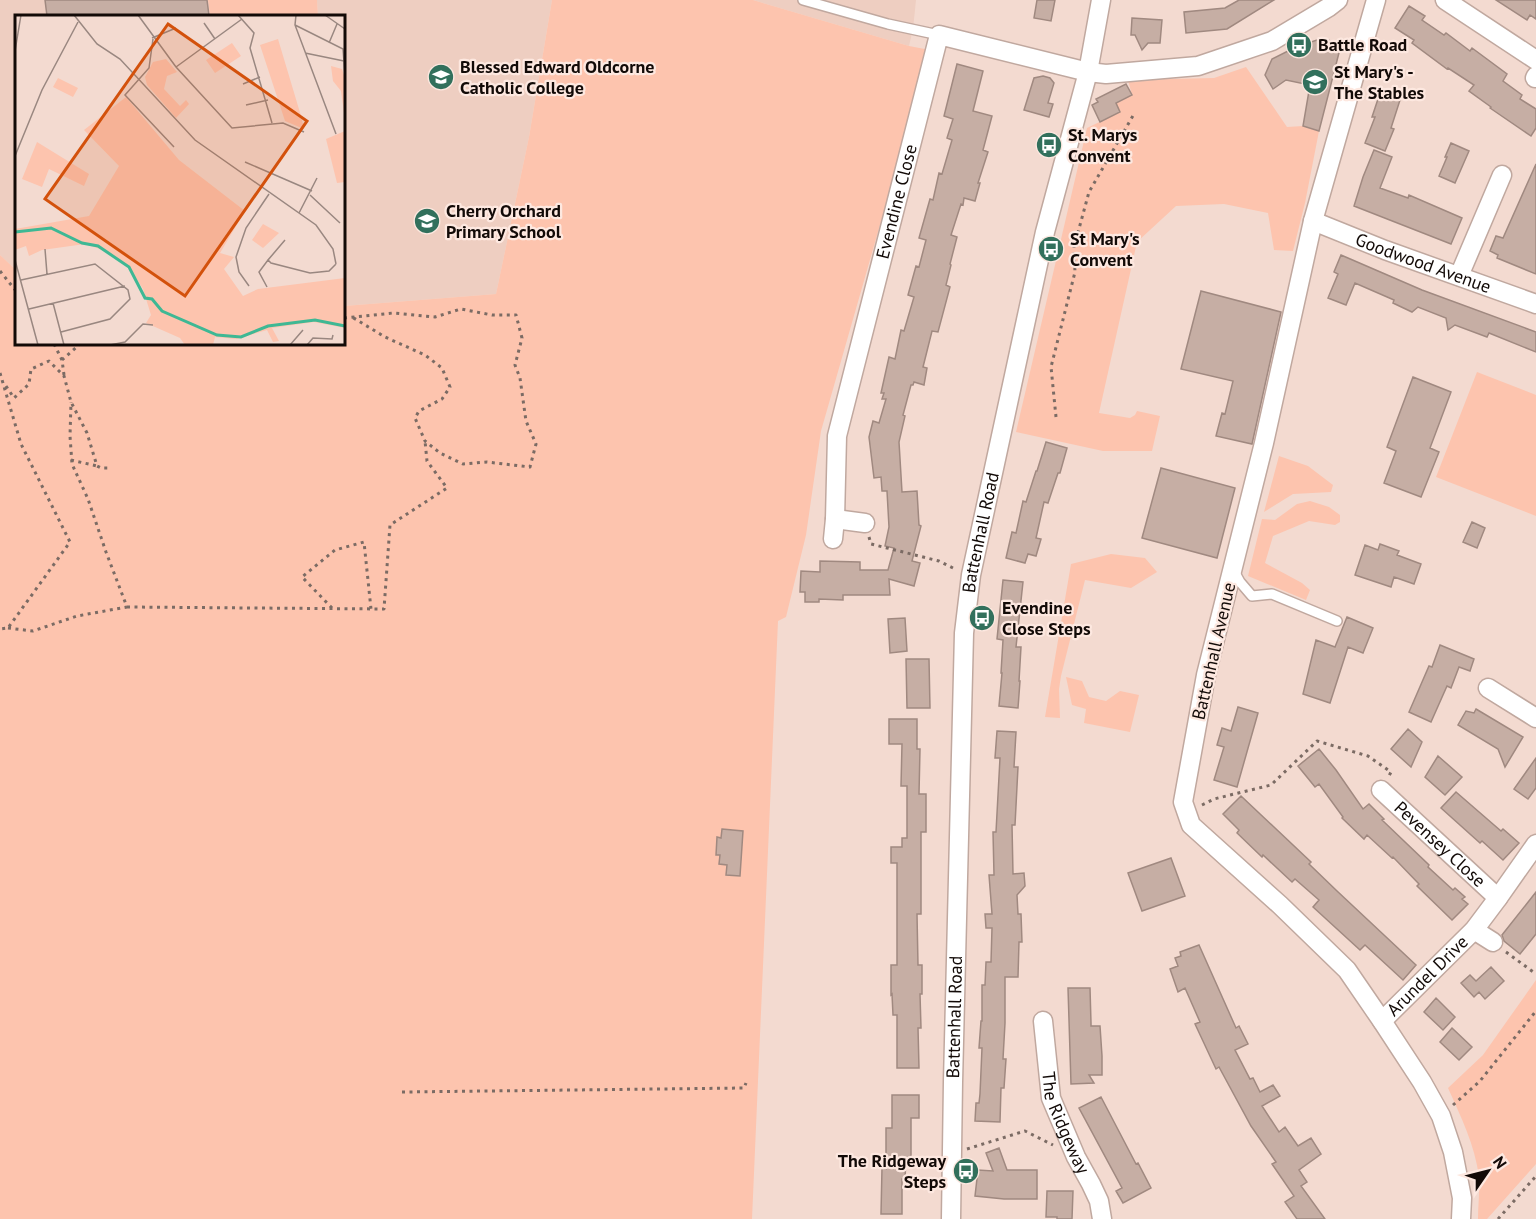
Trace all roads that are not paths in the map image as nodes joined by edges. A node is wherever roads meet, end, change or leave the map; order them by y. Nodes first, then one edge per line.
1 (803, 0) edge
2 (1101, 0) edge
3 (1338, 0) edge
4 (1376, 0) edge
5 (1445, 0) edge
6 (939, 35) junction
7 (1536, 71) edge
8 (1088, 72) junction
9 (1502, 175) dead end
10 (1313, 221) junction
11 (1459, 276) junction
12 (1536, 304) edge
13 (835, 519) junction
14 (865, 523) road end
15 (833, 539) dead end
16 (1232, 569) junction
17 (1336, 621) dead end
18 (1488, 688) dead end
19 (1536, 718) edge
20 (1380, 790) road end
21 (1536, 844) edge
22 (1498, 898) junction
23 (1474, 930) junction
24 (1493, 942) road end
25 (1043, 1021) dead end
26 (1382, 1021) junction
27 (951, 1219) edge
28 (1102, 1219) edge
29 (1461, 1219) edge

1 - 6 lane
2 - 8 street, Battenhall Road
3 - 8 street
4 - 10 street, Battenhall Avenue
5 - 7 street
6 - 8 street
6 - 13 street, Evendine Close
8 - 27 street, Battenhall Road
9 - 11 street
10 - 11 street, Goodwood Avenue
10 - 16 street, Battenhall Avenue
11 - 12 street, Goodwood Avenue
13 - 14 street
13 - 15 street, Evendine Close
16 - 17 lane
16 - 26 street, Battenhall Avenue
18 - 19 street
20 - 22 street, Pevensey Close
21 - 22 street, Arundel Drive
22 - 23 street, Arundel Drive
23 - 24 street, Arundel Drive
23 - 26 street, Arundel Drive
25 - 28 street, The Ridgeway
26 - 29 street

